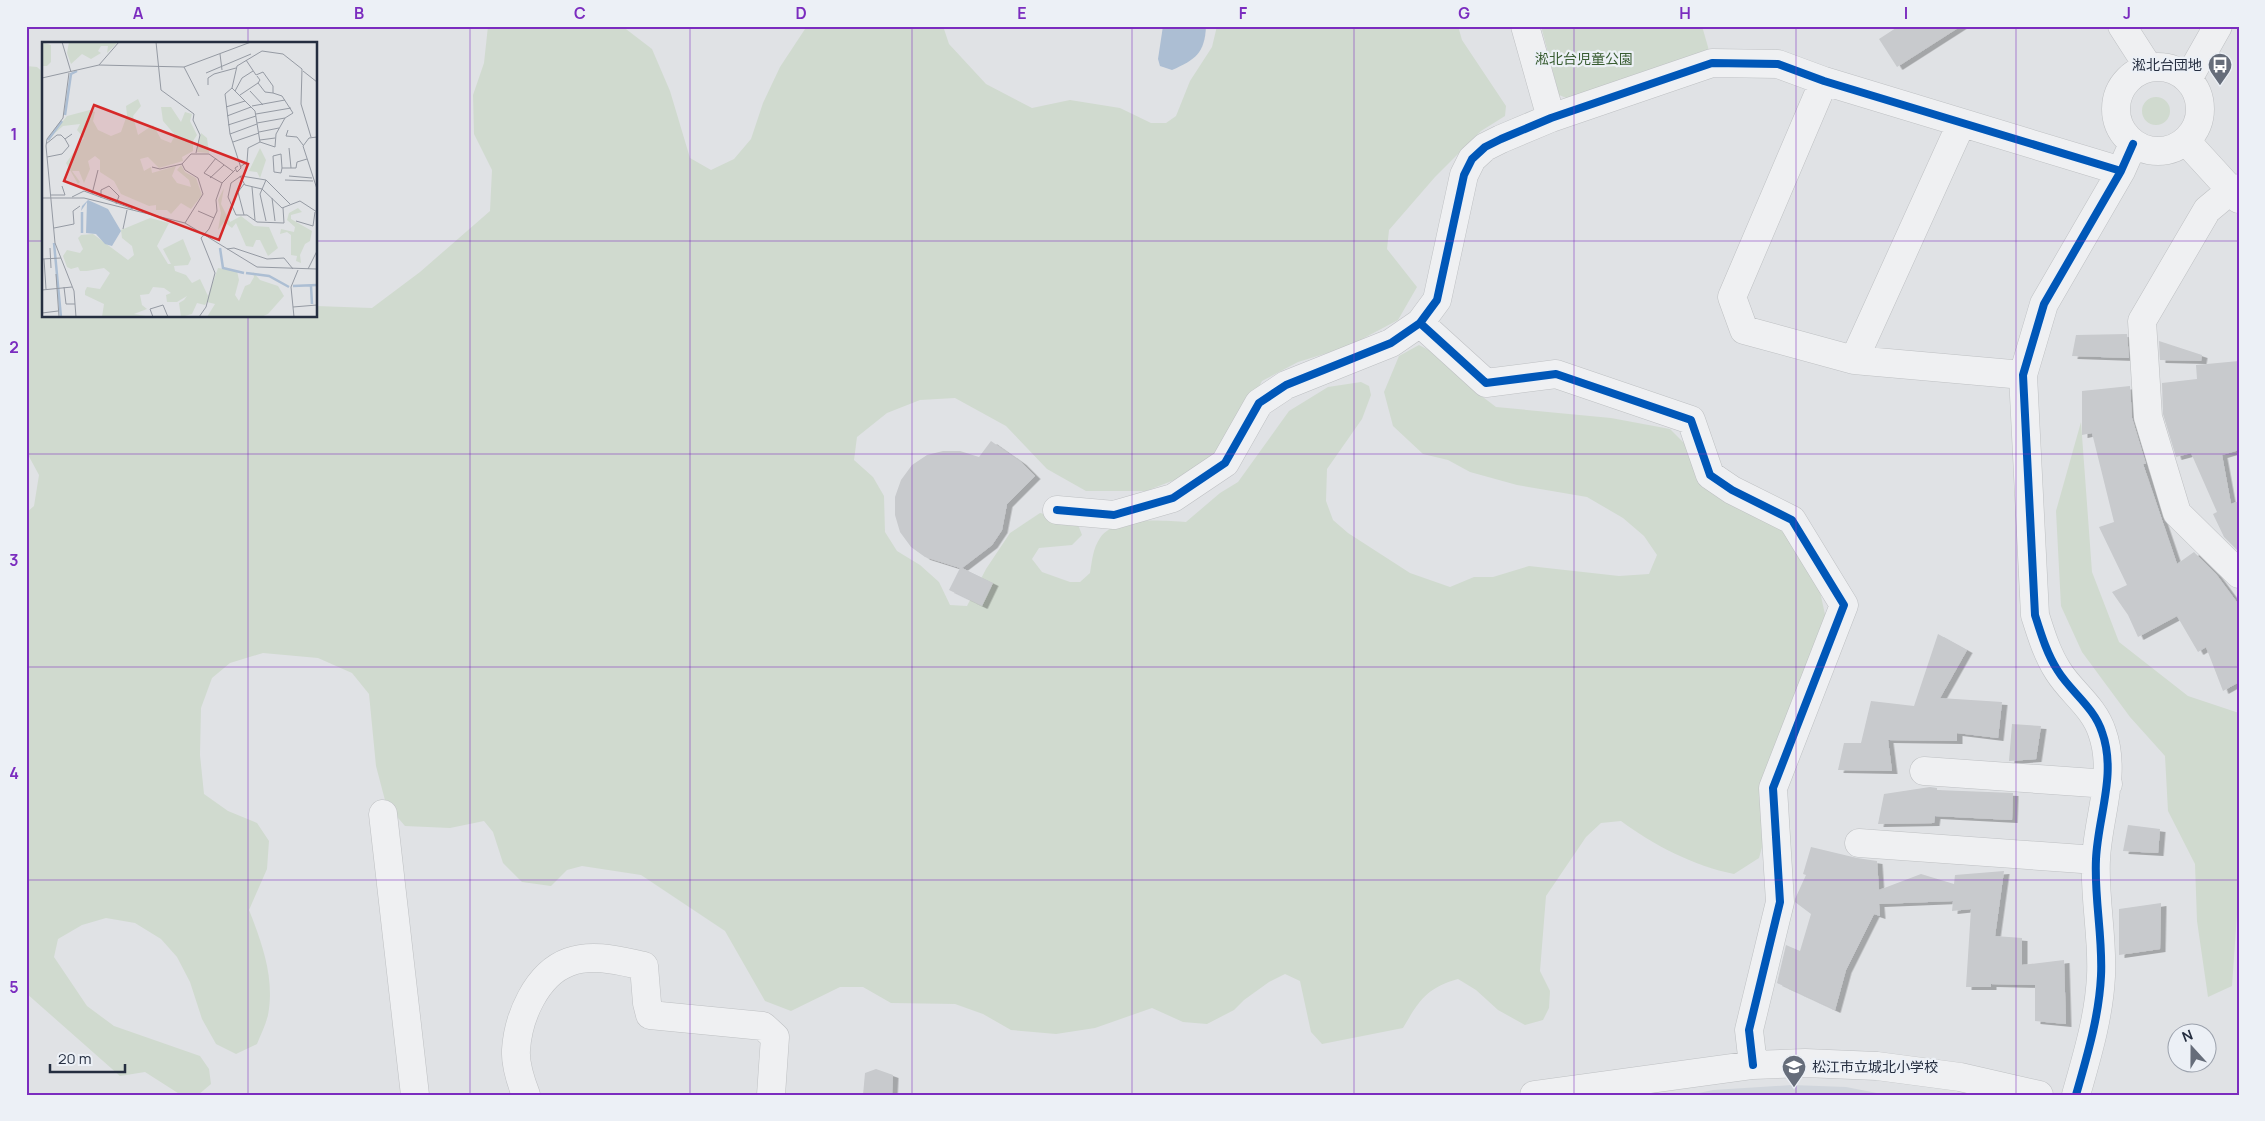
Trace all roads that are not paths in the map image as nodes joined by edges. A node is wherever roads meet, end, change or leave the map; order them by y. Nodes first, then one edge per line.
1 (1525, 26) edge
2 (2122, 26) edge
3 (2218, 26) edge
4 (2149, 68) junction
5 (2188, 79) junction
6 (1824, 81) junction
7 (1551, 118) junction
8 (1961, 124) junction
9 (2186, 141) junction
10 (2133, 144) junction
11 (2121, 171) junction
12 (2236, 192) edge
13 (1420, 323) junction
14 (1854, 360) junction
15 (2023, 374) junction
16 (1057, 510) dead end
17 (2239, 574) edge
18 (1924, 770) dead end
19 (2108, 784) junction
20 (383, 814) dead end
21 (1859, 843) dead end
22 (2096, 860) junction
23 (1753, 1065) junction
24 (415, 1095) edge
25 (526, 1095) edge
26 (771, 1095) edge
27 (1534, 1095) edge
28 (2039, 1095) edge
29 (2076, 1095) edge

1 - 7 street
2 - 4 street
3 - 5 street
4 - 5 street
4 - 10 street
5 - 9 street
6 - 7 street
6 - 8 street
6 - 14 street
7 - 13 street
8 - 11 street
8 - 14 street
9 - 10 street
9 - 12 street
10 - 11 street
11 - 15 street
12 - 17 street
13 - 16 street
13 - 23 street
14 - 15 street
15 - 19 street
18 - 19 street
19 - 22 street
20 - 24 street
21 - 22 street
22 - 29 street
23 - 27 street
23 - 28 street
25 - 26 street

